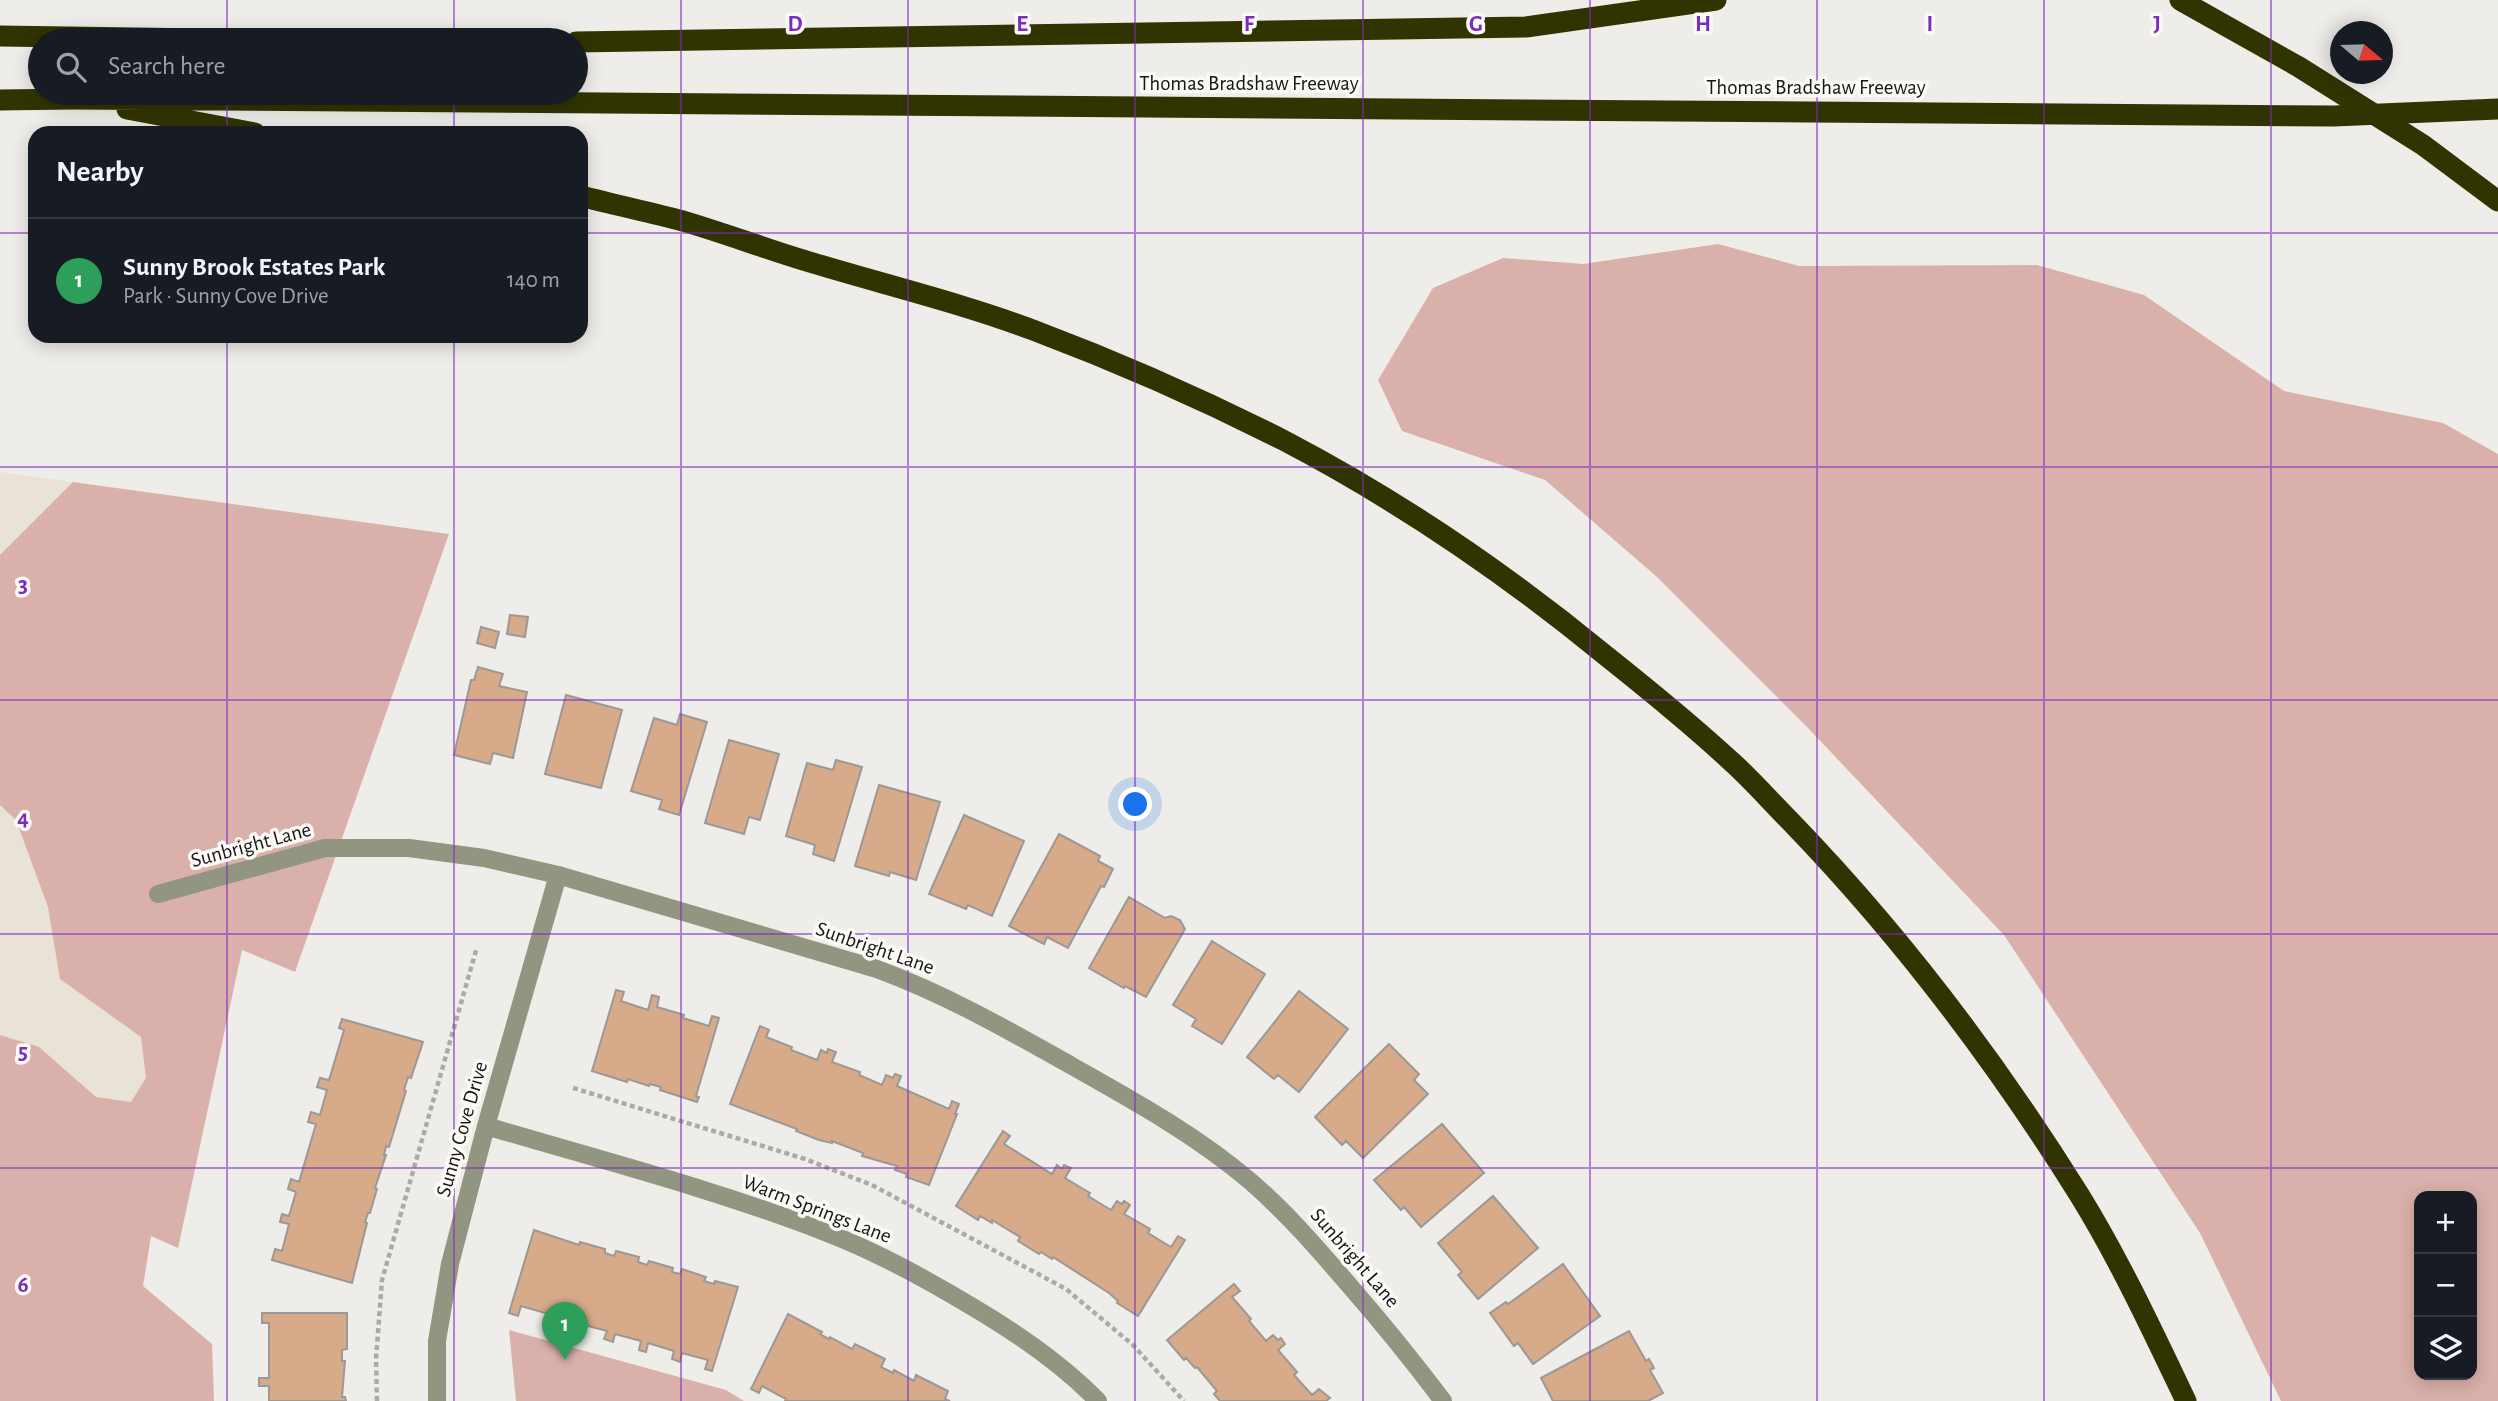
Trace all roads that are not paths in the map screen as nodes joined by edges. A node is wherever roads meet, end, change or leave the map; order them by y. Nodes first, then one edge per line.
1 (1716, 0) edge
2 (2180, 0) edge
3 (0, 36) edge
4 (28, 36) edge
5 (588, 42) edge
6 (0, 100) edge
7 (28, 100) edge
8 (588, 103) edge
9 (106, 105) edge
10 (2498, 109) edge
11 (217, 126) edge
12 (588, 198) edge
13 (2498, 201) edge
14 (558, 874) junction
15 (159, 894) dead end
16 (486, 1126) junction
17 (437, 1401) edge
18 (1098, 1401) edge
19 (1443, 1401) edge
20 (2186, 1401) edge

1 - 5 highway
2 - 13 highway, bridge
3 - 4 highway
6 - 7 highway, Thomas Bradshaw Freeway
8 - 10 highway, Thomas Bradshaw Freeway
9 - 11 highway
12 - 20 highway
14 - 15 street, Sunbright Lane
14 - 16 street, Sunny Cove Drive
14 - 19 street, Sunbright Lane
16 - 17 street, Sunny Cove Drive
16 - 18 street, Warm Springs Lane

